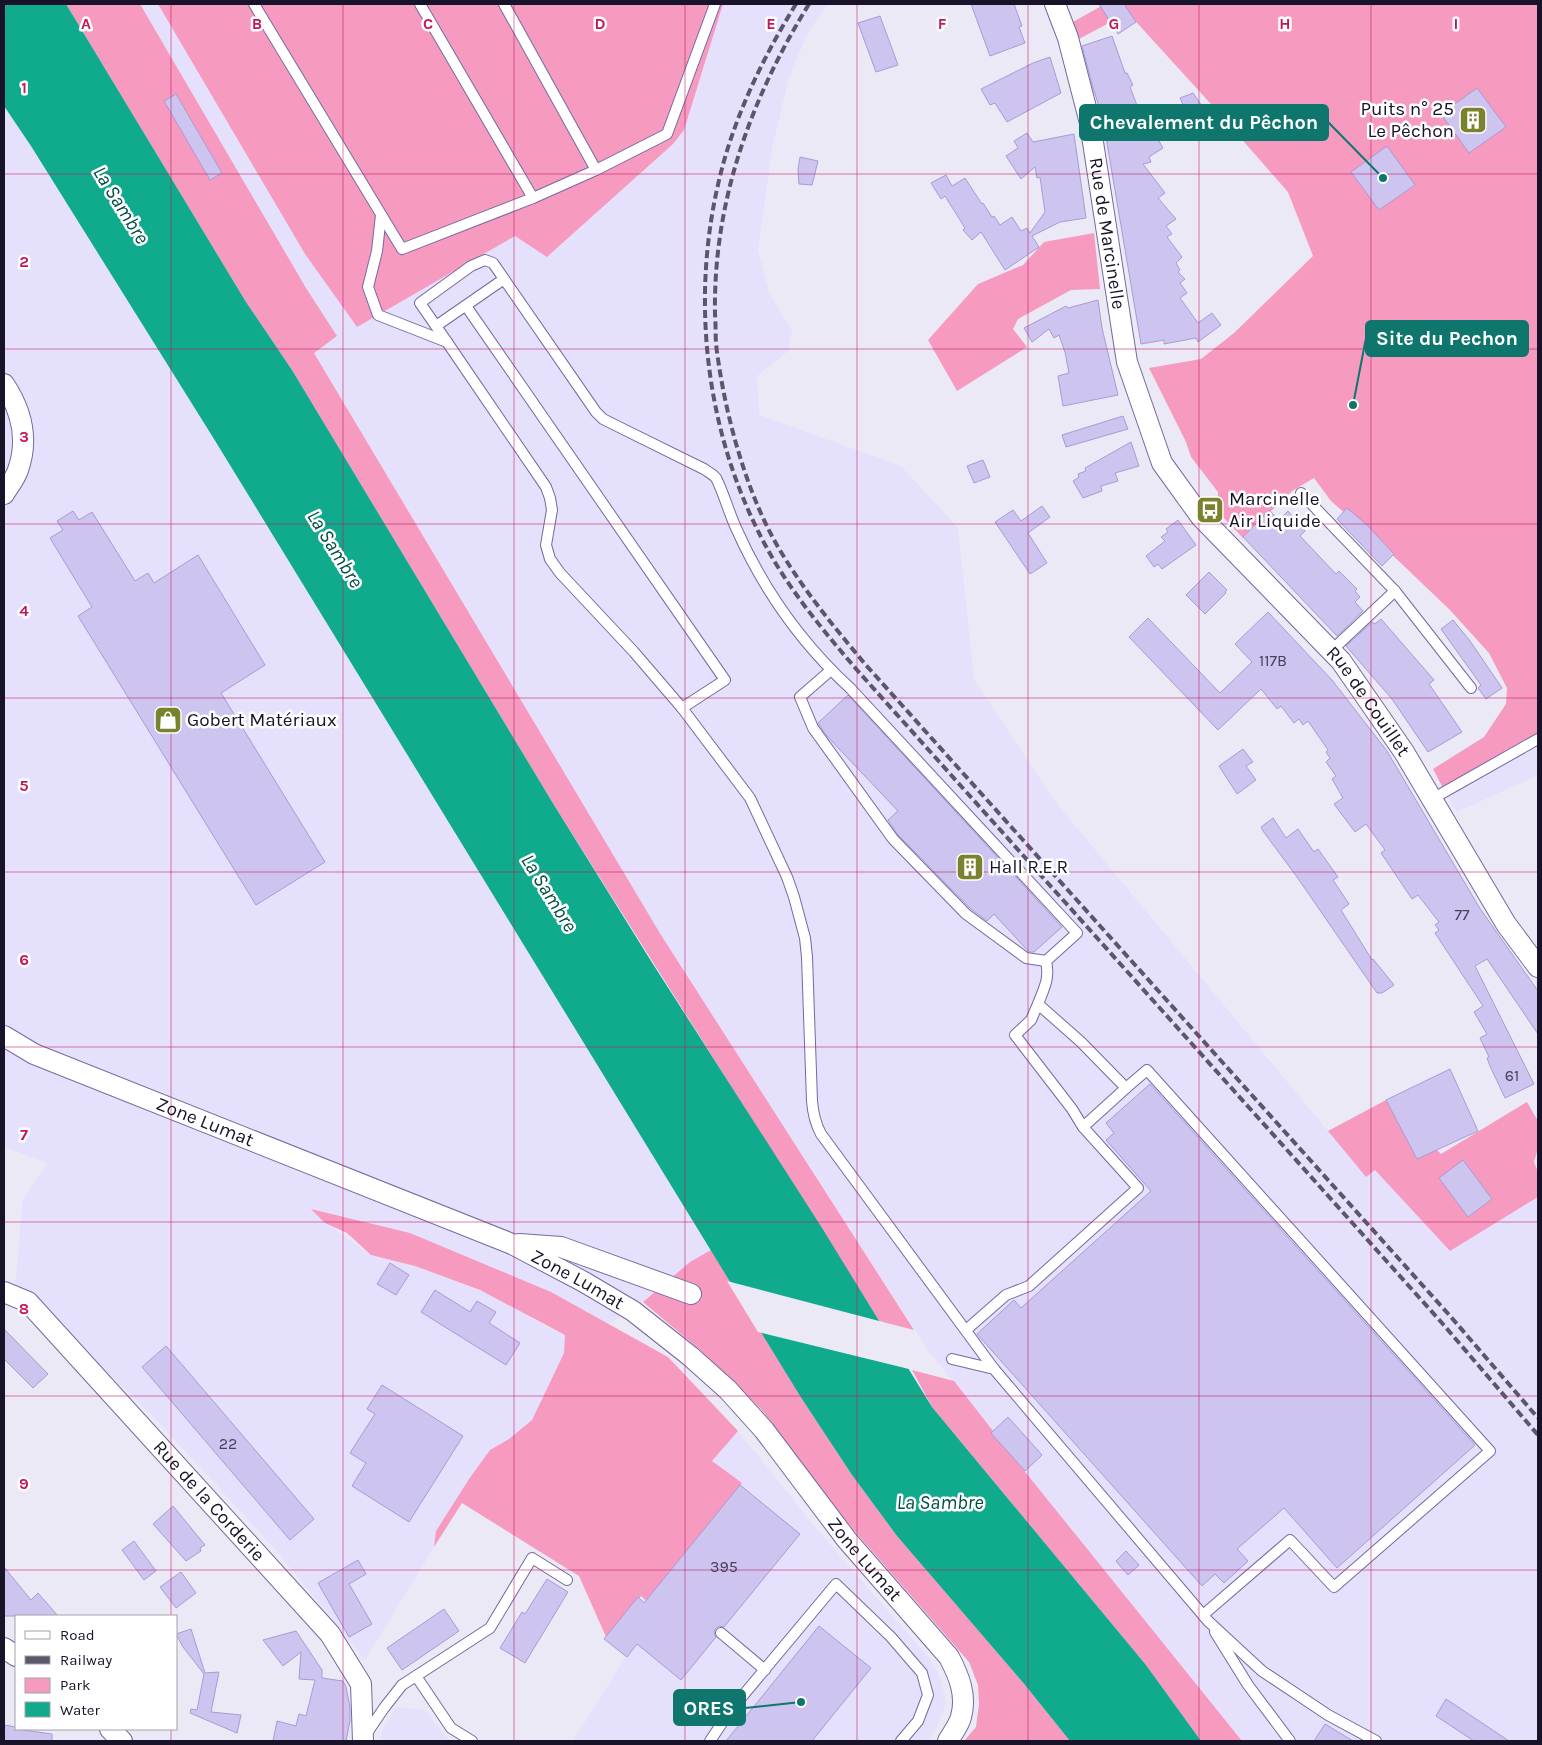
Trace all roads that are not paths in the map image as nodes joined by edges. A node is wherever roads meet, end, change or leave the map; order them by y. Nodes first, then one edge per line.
1 (254, 4) edge
2 (420, 4) edge
3 (504, 4) edge
4 (715, 4) edge
5 (1055, 4) edge
6 (596, 170) junction
7 (533, 198) junction
8 (381, 215) junction
9 (504, 280) junction
10 (466, 306) junction
11 (436, 326) junction
12 (447, 342) junction
13 (4, 384) edge
14 (1162, 463) joint
15 (4, 494) edge
16 (1301, 494) dead end
17 (1395, 591) junction
18 (1331, 651) junction
19 (831, 670) junction
20 (1471, 688) dead end
21 (682, 708) junction
22 (1538, 739) edge
23 (1432, 799) junction
24 (1046, 961) junction
25 (1538, 967) edge
26 (1038, 1004) junction
27 (4, 1036) edge
28 (1126, 1088) junction
29 (1083, 1127) junction
30 (512, 1244) junction
31 (4, 1292) edge
32 (691, 1294) dead end
33 (966, 1330) junction
34 (952, 1359) dead end
35 (994, 1369) junction
36 (567, 1580) dead end
37 (1205, 1618) junction
38 (721, 1633) dead end
39 (4, 1648) edge
40 (15, 1655) edge
41 (764, 1670) junction
42 (416, 1676) junction
43 (111, 1730) edge
44 (364, 1739) edge
45 (122, 1741) edge
46 (472, 1741) edge
47 (710, 1741) edge
48 (901, 1741) edge
49 (948, 1741) edge
50 (1290, 1741) edge
51 (1376, 1741) edge

1 - 8 lane
2 - 7 lane
3 - 6 lane
4 - 6 lane
5 - 14 street, Rue de Marcinelle
6 - 7 lane
7 - 8 lane
8 - 12 lane
9 - 10 lane
9 - 11 lane
9 - 19 lane
10 - 11 lane
10 - 21 lane
11 - 12 lane
12 - 21 lane
13 - 15 street
14 - 18 street, Rue de Couillet
16 - 17 lane
17 - 18 lane
17 - 20 lane
18 - 23 street, Rue de Couillet
19 - 24 lane
19 - 24 lane
21 - 33 lane
22 - 23 lane
23 - 25 street, Rue de Couillet
24 - 26 lane
26 - 28 lane
26 - 29 lane
27 - 30 street, Zone Lumat
28 - 29 lane
28 - 37 lane
29 - 33 lane
30 - 32 street
30 - 49 street, Zone Lumat
31 - 44 street, Rue de la Corderie
33 - 35 lane
34 - 35 lane
35 - 37 lane
36 - 42 lane
37 - 50 lane
37 - 51 lane
38 - 41 lane
39 - 40 street
41 - 47 lane
41 - 48 lane
42 - 44 lane
42 - 46 lane
43 - 45 street

